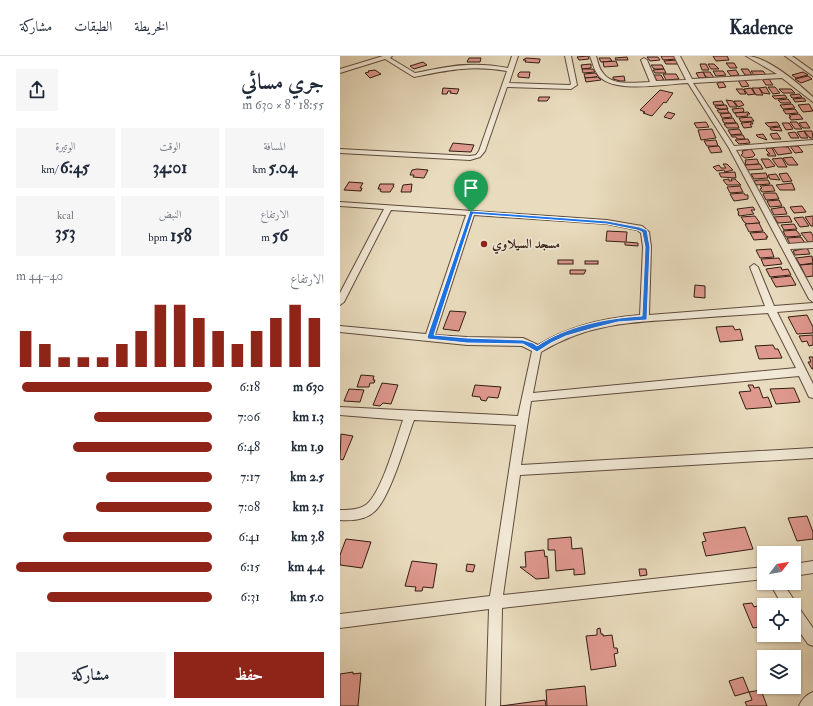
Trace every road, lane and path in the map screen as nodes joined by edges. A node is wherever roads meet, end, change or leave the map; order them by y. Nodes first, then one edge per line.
1 (515, 56) edge
2 (568, 56) edge
3 (593, 56) edge
4 (677, 56) edge
5 (749, 56) edge
6 (788, 56) edge
7 (387, 57) edge
8 (644, 60) dead end
9 (510, 70) junction
10 (340, 71) edge
11 (813, 74) edge
12 (782, 76) junction
13 (690, 82) junction
14 (654, 84) junction
15 (505, 85) junction
16 (813, 100) edge
17 (813, 142) edge
18 (732, 148) junction
19 (340, 151) edge
20 (340, 204) edge
21 (389, 207) junction
22 (471, 212) junction
23 (813, 245) edge
24 (785, 247) junction
25 (754, 267) dead end
26 (813, 298) edge
27 (340, 302) edge
28 (813, 306) edge
29 (771, 309) junction
30 (644, 318) junction
31 (340, 329) edge
32 (430, 337) junction
33 (537, 350) junction
34 (801, 370) junction
35 (813, 394) edge
36 (528, 397) junction
37 (340, 411) edge
38 (410, 416) junction
39 (522, 421) junction
40 (813, 453) edge
41 (515, 470) junction
42 (340, 515) edge
43 (813, 567) edge
44 (801, 569) edge
45 (757, 574) edge
46 (496, 602) junction
47 (340, 621) edge
48 (801, 623) edge
49 (813, 639) edge
50 (813, 699) edge
51 (493, 706) edge
52 (806, 706) edge

1 - 9 street
2 - 15 street
3 - 14 street
4 - 13 street
5 - 12 street
6 - 11 street
7 - 9 street
7 - 10 street
8 - 14 street
9 - 15 street
12 - 13 street
12 - 16 street
13 - 14 street
13 - 18 street
15 - 19 street
17 - 18 street
18 - 24 street
20 - 21 street
21 - 22 street
21 - 27 street
22 - 30 street
22 - 32 street
23 - 24 street
24 - 26 street
25 - 29 street
28 - 29 street
29 - 30 street
29 - 34 street
30 - 33 street
31 - 32 street
32 - 33 street
33 - 36 street
34 - 35 street
34 - 36 street
36 - 39 street
37 - 38 street
38 - 39 street
38 - 42 street
39 - 41 street
40 - 41 street
41 - 46 street
43 - 44 street
45 - 46 street
46 - 47 street
46 - 51 street
48 - 49 street
50 - 52 street

